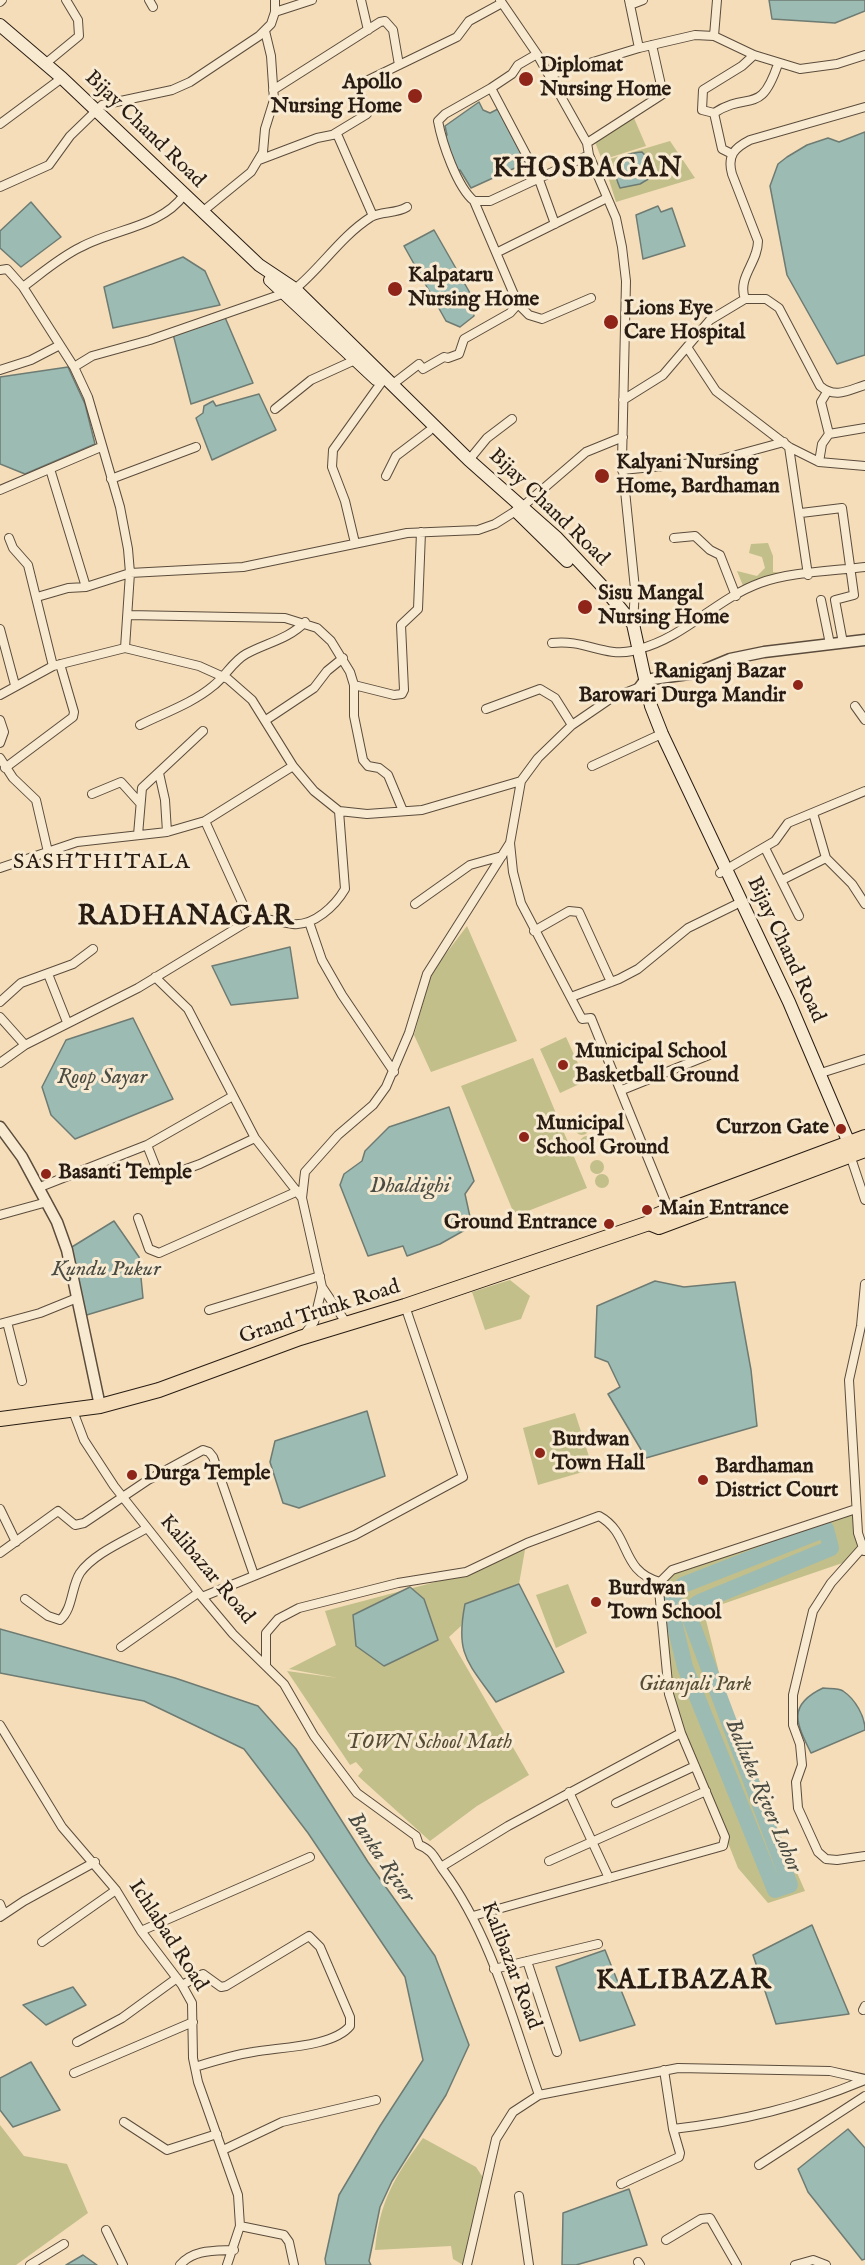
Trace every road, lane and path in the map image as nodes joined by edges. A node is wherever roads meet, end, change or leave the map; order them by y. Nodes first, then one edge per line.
1 (66, 0) edge
2 (275, 0) edge
3 (312, 0) edge
4 (361, 0) edge
5 (643, 0) edge
6 (717, 0) edge
7 (501, 1) edge
8 (629, 3) edge
9 (275, 12) junction
10 (0, 25) edge
11 (368, 30) junction
12 (266, 31) junction
13 (714, 36) junction
14 (652, 45) junction
15 (639, 48) junction
16 (537, 54) junction
17 (754, 55) junction
18 (865, 55) edge
19 (45, 63) junction
20 (778, 64) junction
21 (399, 65) junction
22 (550, 75) junction
23 (62, 78) junction
24 (491, 88) junction
25 (273, 90) junction
26 (865, 107) edge
27 (96, 111) junction
28 (714, 113) junction
29 (0, 124) edge
30 (334, 134) junction
31 (587, 143) junction
32 (732, 154) junction
33 (589, 156) junction
34 (259, 160) junction
35 (538, 177) junction
36 (0, 187) edge
37 (183, 195) junction
38 (608, 198) junction
39 (474, 201) junction
40 (407, 207) dead end
41 (201, 212) junction
42 (373, 216) junction
43 (555, 224) junction
44 (498, 252) junction
45 (0, 270) edge
46 (23, 287) junction
47 (290, 291) junction
48 (591, 298) dead end
49 (745, 299) junction
50 (518, 304) junction
51 (60, 345) junction
52 (687, 347) junction
53 (356, 360) junction
54 (74, 367) junction
55 (0, 370) edge
56 (387, 384) junction
57 (865, 385) edge
58 (826, 392) junction
59 (623, 400) junction
60 (275, 409) dead end
61 (512, 419) dead end
62 (865, 428) edge
63 (429, 431) junction
64 (829, 434) junction
65 (623, 437) junction
66 (787, 444) junction
67 (101, 447) junction
68 (196, 447) dead end
69 (469, 460) junction
70 (819, 462) junction
71 (865, 466) edge
72 (50, 469) junction
73 (622, 470) junction
74 (386, 476) dead end
75 (111, 479) junction
76 (0, 482) edge
77 (4, 488) edge
78 (519, 509) junction
79 (801, 513) junction
80 (421, 532) junction
81 (9, 538) dead end
82 (674, 538) dead end
83 (355, 543) junction
84 (865, 567) edge
85 (849, 569) junction
86 (130, 573) junction
87 (807, 575) junction
88 (86, 587) junction
89 (736, 596) junction
90 (37, 597) junction
91 (821, 600) dead end
92 (128, 615) junction
93 (305, 622) junction
94 (633, 624) junction
95 (0, 629) edge
96 (865, 640) edge
97 (843, 643) junction
98 (552, 644) dead end
99 (830, 644) junction
100 (125, 648) junction
101 (635, 650) junction
102 (343, 658) junction
103 (56, 665) junction
104 (223, 677) junction
105 (643, 684) junction
106 (15, 685) junction
107 (354, 685) junction
108 (0, 695) edge
109 (855, 706) dead end
110 (486, 709) dead end
111 (0, 720) edge
112 (266, 720) junction
113 (865, 720) edge
114 (140, 725) dead end
115 (572, 725) junction
116 (203, 731) dead end
117 (657, 736) junction
118 (0, 743) edge
119 (0, 759) edge
120 (592, 765) dead end
121 (293, 766) junction
122 (5, 768) junction
123 (159, 773) junction
124 (520, 781) junction
125 (865, 791) edge
126 (92, 794) dead end
127 (139, 803) junction
128 (339, 811) junction
129 (403, 812) junction
130 (813, 813) junction
131 (205, 821) junction
132 (167, 832) junction
133 (138, 835) junction
134 (510, 843) junction
135 (765, 848) junction
136 (48, 852) junction
137 (502, 856) junction
138 (826, 858) junction
139 (0, 868) edge
140 (723, 871) junction
141 (782, 880) junction
142 (415, 904) dead end
143 (865, 904) edge
144 (735, 905) junction
145 (799, 916) dead end
146 (250, 920) junction
147 (309, 922) junction
148 (534, 931) junction
149 (93, 949) dead end
150 (48, 974) junction
151 (155, 977) junction
152 (611, 982) junction
153 (571, 997) junction
154 (0, 1002) edge
155 (0, 1017) edge
156 (68, 1022) junction
157 (25, 1045) junction
158 (402, 1052) junction
159 (714, 1053) dead end
160 (384, 1056) junction
161 (865, 1059) edge
162 (0, 1063) edge
163 (393, 1072) junction
164 (817, 1075) junction
165 (622, 1090) junction
166 (233, 1096) junction
167 (0, 1127) edge
168 (865, 1137) edge
169 (255, 1138) junction
170 (147, 1145) junction
171 (851, 1150) edge
172 (40, 1187) junction
173 (300, 1195) junction
174 (865, 1200) edge
175 (47, 1202) junction
176 (669, 1210) junction
177 (0, 1215) edge
178 (138, 1218) dead end
179 (649, 1223) junction
180 (320, 1276) junction
181 (865, 1284) edge
182 (322, 1287) junction
183 (76, 1299) junction
184 (405, 1306) junction
185 (209, 1310) dead end
186 (4, 1323) edge
187 (347, 1324) junction
188 (300, 1338) junction
189 (22, 1381) dead end
190 (100, 1406) junction
191 (73, 1411) junction
192 (0, 1419) edge
193 (123, 1497) junction
194 (0, 1509) edge
195 (856, 1509) junction
196 (147, 1528) junction
197 (16, 1542) junction
198 (864, 1550) edge
199 (0, 1553) edge
200 (254, 1575) junction
201 (660, 1582) junction
202 (200, 1595) junction
203 (25, 1599) dead end
204 (121, 1647) dead end
205 (266, 1665) junction
206 (0, 1725) edge
207 (681, 1733) junction
208 (695, 1766) junction
209 (706, 1791) junction
210 (569, 1792) junction
211 (616, 1803) dead end
212 (593, 1842) junction
213 (865, 1856) edge
214 (310, 1857) dead end
215 (549, 1861) dead end
216 (94, 1862) junction
217 (441, 1867) junction
218 (609, 1878) junction
219 (116, 1890) junction
220 (0, 1904) edge
221 (2, 1916) edge
222 (473, 1916) junction
223 (141, 1931) junction
224 (42, 1942) dead end
225 (598, 1944) dead end
226 (527, 1961) junction
227 (495, 1969) junction
228 (180, 1982) junction
229 (193, 2022) junction
230 (77, 2042) dead end
231 (556, 2052) dead end
232 (195, 2067) junction
233 (664, 2070) junction
234 (74, 2073) dead end
235 (865, 2080) edge
236 (539, 2095) junction
237 (865, 2096) edge
238 (376, 2100) dead end
239 (124, 2122) dead end
240 (673, 2129) junction
241 (217, 2134) junction
242 (223, 2150) junction
243 (759, 2165) dead end
244 (621, 2184) dead end
245 (519, 2196) dead end
246 (240, 2226) junction
247 (105, 2230) dead end
248 (666, 2240) dead end
249 (64, 2244) dead end
250 (234, 2250) junction
251 (30, 2265) edge
252 (123, 2265) edge
253 (180, 2265) edge
254 (227, 2265) edge
255 (294, 2265) edge
256 (467, 2265) edge
257 (529, 2265) edge
258 (736, 2265) edge
259 (795, 2265) edge
260 (826, 2265) edge

1 - 19 street
2 - 9 street
3 - 9 street
4 - 11 street
5 - 8 street
6 - 13 street
7 - 16 street
7 - 21 street
8 - 15 street
9 - 12 street
10 - 19 main road, Bijay Chand Road
11 - 21 street
11 - 25 street
12 - 25 street
12 - 27 street
13 - 14 street
13 - 17 street
14 - 15 street
14 - 31 street
15 - 22 street
16 - 22 street
16 - 24 street
17 - 20 street
17 - 28 street
18 - 20 street
19 - 23 main road, Bijay Chand Road
20 - 28 street
21 - 30 street
22 - 31 street
23 - 27 main road, Bijay Chand Road
23 - 29 street
24 - 35 street
24 - 39 street
25 - 34 street
26 - 32 street
27 - 36 street
27 - 37 main road, Bijay Chand Road
28 - 32 street
30 - 34 street
30 - 42 street
31 - 33 street
32 - 49 street
33 - 35 street
33 - 38 street
34 - 41 street
35 - 39 street
35 - 43 street
37 - 41 main road, Bijay Chand Road
37 - 46 street
38 - 43 street
38 - 59 street
39 - 44 street
40 - 42 street
41 - 47 main road, Bijay Chand Road
42 - 47 street
43 - 44 street
44 - 50 street
45 - 46 street
46 - 51 street
47 - 53 main road, Bijay Chand Road
47 - 54 street
47 - 56 main road, Bijay Chand Road
48 - 50 street
49 - 52 street
49 - 58 street
50 - 56 street
51 - 54 street
51 - 55 street
52 - 59 street
52 - 66 street
53 - 56 main road, Bijay Chand Road
53 - 60 street
54 - 67 street
56 - 63 main road, Bijay Chand Road
56 - 69 main road, Bijay Chand Road
56 - 83 street
57 - 58 street
58 - 64 street
59 - 65 street
61 - 69 street
62 - 64 street
63 - 74 street
63 - 78 main road, Bijay Chand Road
64 - 70 street
65 - 73 street
65 - 78 street
66 - 70 street
66 - 73 street
66 - 79 street
67 - 72 street
67 - 75 street
68 - 75 street
69 - 78 main road, Bijay Chand Road
70 - 71 street
72 - 77 street
72 - 88 street
73 - 94 street
75 - 86 street
76 - 77 street
78 - 80 street
78 - 94 main road, Bijay Chand Road
78 - 101 main road, Bijay Chand Road
79 - 85 street
79 - 87 street
80 - 83 street
80 - 107 street
81 - 90 street
82 - 89 street
83 - 86 street
84 - 85 street
85 - 87 street
85 - 97 street
86 - 88 street
86 - 92 street
87 - 89 street
88 - 90 street
89 - 101 street
90 - 103 street
91 - 99 street
92 - 93 street
92 - 100 street
93 - 102 street
93 - 104 street
94 - 101 main road, Bijay Chand Road
95 - 106 street
96 - 97 street
97 - 99 street
98 - 101 street
99 - 105 street
100 - 103 street
100 - 104 street
101 - 105 main road, Bijay Chand Road
102 - 107 street
102 - 112 street
103 - 106 street
103 - 122 street
104 - 112 street
104 - 114 street
105 - 115 street
105 - 117 main road, Bijay Chand Road
105 - 140 main road, Bijay Chand Road
106 - 108 street
107 - 129 street
109 - 113 street
110 - 115 street
111 - 118 street
112 - 121 street
115 - 124 street
116 - 123 street
117 - 120 street
117 - 140 main road, Bijay Chand Road
119 - 122 street
121 - 128 street
121 - 131 street
122 - 136 street
123 - 127 street
123 - 132 street
124 - 129 street
124 - 134 street
125 - 130 street
126 - 127 street
127 - 133 street
128 - 129 street
128 - 147 street
130 - 135 street
130 - 138 street
131 - 132 street
131 - 146 street
132 - 133 street
133 - 136 street
134 - 137 street
134 - 148 street
135 - 140 street
135 - 141 street
136 - 139 street
137 - 142 street
137 - 158 street
138 - 141 street
138 - 143 street
140 - 144 main road, Bijay Chand Road
140 - 164 main road, Bijay Chand Road
141 - 145 street
144 - 152 street
144 - 164 main road, Bijay Chand Road
146 - 147 street
146 - 151 street
147 - 160 street
148 - 152 street
148 - 153 street
149 - 150 street
150 - 154 street
150 - 156 street
151 - 156 street
151 - 166 street
152 - 153 street
153 - 165 street
155 - 157 street
156 - 157 street
157 - 162 street
158 - 160 street
158 - 163 street
159 - 165 street
160 - 163 street
161 - 164 street
163 - 173 street
164 - 171 main road
165 - 176 street
166 - 169 street
166 - 170 street
167 - 172 street
168 - 171 highway, Grand Trunk Road
169 - 170 street
169 - 173 street
170 - 172 street
171 - 174 street
171 - 176 highway, Grand Trunk Road
171 - 179 highway, Grand Trunk Road
172 - 175 street
173 - 178 street
173 - 180 street
175 - 177 street
175 - 183 street
176 - 179 highway, Grand Trunk Road
179 - 184 highway, Grand Trunk Road
180 - 182 street
180 - 185 street
181 - 195 street
182 - 187 street
182 - 188 street
183 - 186 street
183 - 190 street
184 - 187 highway, Grand Trunk Road
184 - 200 street
186 - 189 street
187 - 188 highway, Grand Trunk Road
188 - 190 highway, Grand Trunk Road
190 - 191 highway, Grand Trunk Road
191 - 192 highway, Grand Trunk Road
191 - 193 street, Kalibazar Road
193 - 196 street, Kalibazar Road
193 - 197 street
193 - 200 street
194 - 197 street
195 - 198 street
195 - 201 street
196 - 202 street, Kalibazar Road
196 - 203 street
197 - 199 street
198 - 213 street
200 - 202 street
201 - 205 street
201 - 207 street
202 - 204 street
202 - 205 street, Kalibazar Road
205 - 217 street, Kalibazar Road
206 - 216 street, Ichlabad Road
207 - 208 street
207 - 210 street
208 - 209 street
208 - 211 street
209 - 212 street
209 - 218 street
210 - 212 street
210 - 217 street
212 - 215 street
212 - 218 street
214 - 223 street
216 - 219 street, Ichlabad Road
216 - 221 street
217 - 222 street, Kalibazar Road
218 - 222 street
219 - 223 street, Ichlabad Road
219 - 224 street
220 - 221 street
222 - 227 street, Kalibazar Road
223 - 228 street, Ichlabad Road
225 - 226 street
226 - 227 street
226 - 231 street
227 - 236 street, Kalibazar Road
228 - 229 street, Ichlabad Road
228 - 230 street
228 - 232 street
229 - 232 street, Ichlabad Road
229 - 234 street
232 - 241 street, Ichlabad Road
233 - 235 street
233 - 236 street
233 - 240 street
235 - 240 street
236 - 256 street
237 - 243 street
238 - 242 street
239 - 241 street
240 - 244 street
241 - 242 street, Ichlabad Road
242 - 246 street, Ichlabad Road
245 - 257 street
246 - 250 street, Ichlabad Road
246 - 255 street
247 - 252 street
248 - 258 street
249 - 251 street
250 - 253 street
250 - 254 street, Ichlabad Road
259 - 260 street

